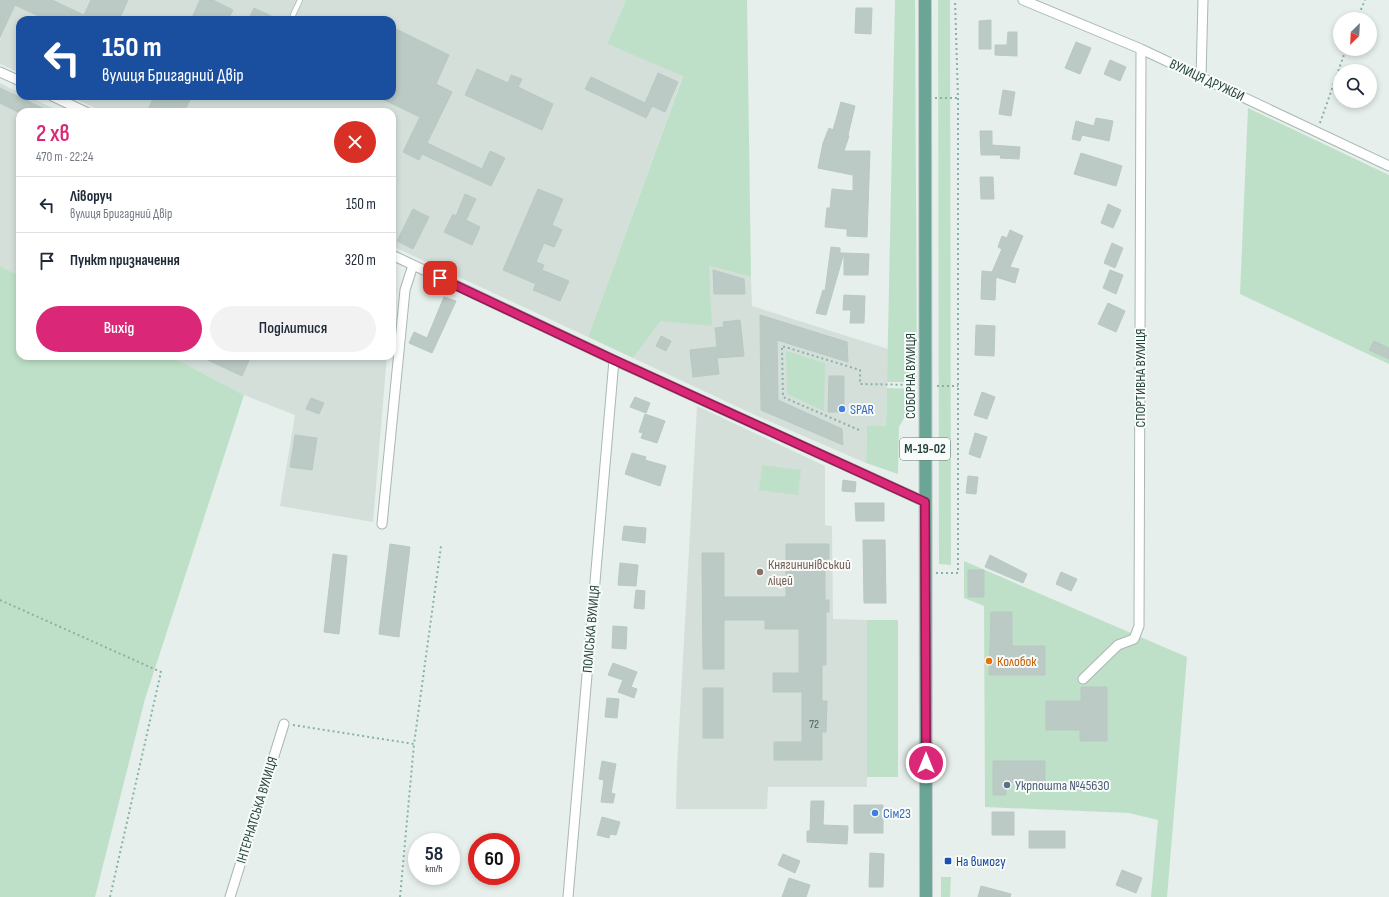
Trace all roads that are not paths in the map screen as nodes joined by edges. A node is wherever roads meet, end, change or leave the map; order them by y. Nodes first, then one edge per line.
1 (300, 0) edge
2 (925, 0) edge
3 (1023, 0) edge
4 (1204, 0) edge
5 (293, 15) dead end
6 (1141, 50) junction
7 (0, 72) edge
8 (1201, 77) junction
9 (16, 79) edge
10 (60, 100) edge
11 (78, 108) edge
12 (1389, 166) edge
13 (396, 259) edge
14 (413, 265) junction
15 (614, 360) junction
16 (925, 502) junction
17 (382, 524) dead end
18 (1083, 679) dead end
19 (284, 724) road end
20 (230, 897) edge
21 (568, 897) edge
22 (926, 897) edge

1 - 5 lane
2 - 16 main road, СОБОРНА ВУЛИЦЯ / М-19-02
3 - 6 street, ВУЛИЦЯ ДРУЖБИ
4 - 8 street
6 - 8 street, ВУЛИЦЯ ДРУЖБИ
6 - 18 street, СПОРТИВНА ВУЛИЦЯ
7 - 9 street
8 - 12 street, ВУЛИЦЯ ДРУЖБИ
10 - 11 street
13 - 14 street
14 - 15 street
14 - 17 street
15 - 16 street
15 - 21 street, ПОЛІСЬКА ВУЛИЦЯ
16 - 22 main road, СОБОРНА ВУЛИЦЯ / М-19-02
19 - 20 street, ІНТЕРНАТСЬКА ВУЛИЦЯ

